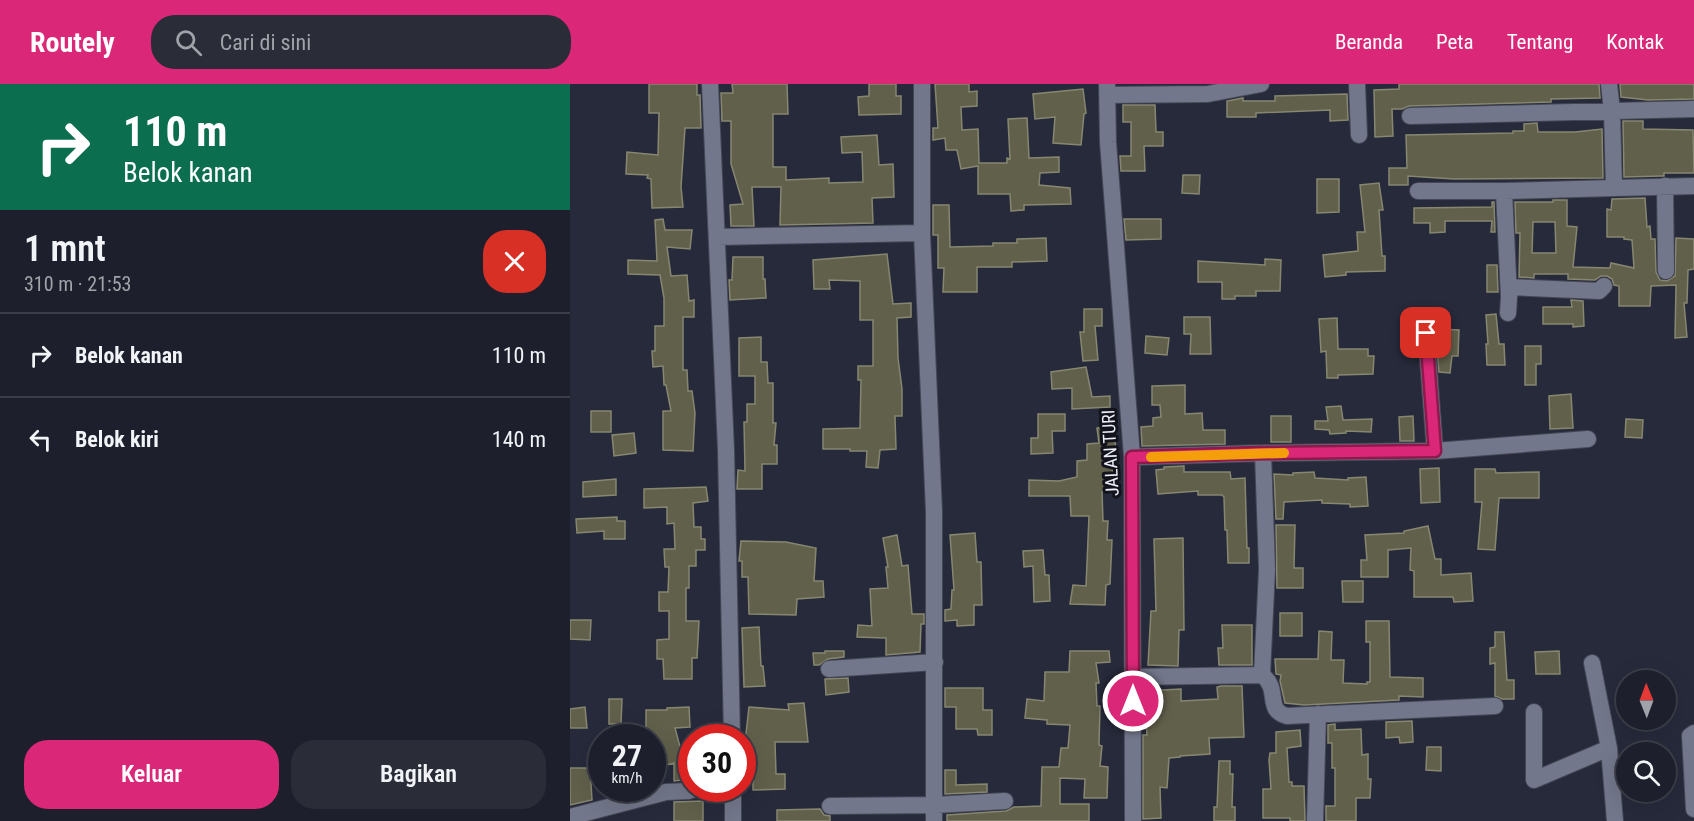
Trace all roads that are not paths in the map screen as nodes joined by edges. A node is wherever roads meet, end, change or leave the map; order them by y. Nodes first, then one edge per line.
1 (710, 84) edge
2 (922, 84) edge
3 (1256, 84) edge
4 (1357, 84) edge
5 (1609, 84) edge
6 (1107, 90) edge
7 (1694, 109) edge
8 (1612, 111) junction
9 (1410, 116) dead end
10 (1359, 135) dead end
11 (1665, 186) junction
12 (1694, 186) edge
13 (1614, 188) junction
14 (1418, 190) dead end
15 (1504, 191) junction
16 (922, 233) junction
17 (717, 237) junction
18 (1666, 272) dead end
19 (1604, 286) dead end
20 (1509, 287) junction
21 (1508, 313) dead end
22 (1426, 333) dead end
23 (1587, 439) dead end
24 (1435, 451) junction
25 (1263, 453) junction
26 (1132, 457) junction
27 (935, 662) junction
28 (1592, 663) dead end
29 (829, 669) dead end
30 (1263, 675) junction
31 (1133, 677) junction
32 (1495, 706) dead end
33 (1534, 712) dead end
34 (1318, 714) junction
35 (732, 724) edge
36 (1694, 733) edge
37 (1609, 748) junction
38 (678, 791) edge
39 (1005, 801) dead end
40 (733, 802) edge
41 (830, 806) dead end
42 (1694, 809) edge
43 (934, 813) edge
44 (570, 817) edge
45 (733, 821) edge
46 (1133, 821) edge
47 (1315, 821) edge
48 (1615, 821) edge

1 - 17 street
2 - 16 street
3 - 6 street
4 - 10 street
5 - 8 street
6 - 26 street, JALAN TURI
7 - 8 street
8 - 9 street
8 - 13 street
11 - 12 street
11 - 13 street
11 - 18 street
13 - 15 street
14 - 15 street
15 - 20 street
16 - 17 street
16 - 27 street
17 - 35 street
19 - 20 street
20 - 21 street
22 - 24 street
23 - 24 street
24 - 25 street
25 - 26 street
25 - 30 street
26 - 31 street, JALAN TURI
27 - 29 street
27 - 43 street
28 - 37 street
30 - 31 street
30 - 34 street
31 - 46 street, JALAN TURI
32 - 34 street
33 - 37 street
34 - 47 street
36 - 42 street
37 - 48 street
38 - 44 street
39 - 43 street
40 - 45 street
41 - 43 street

